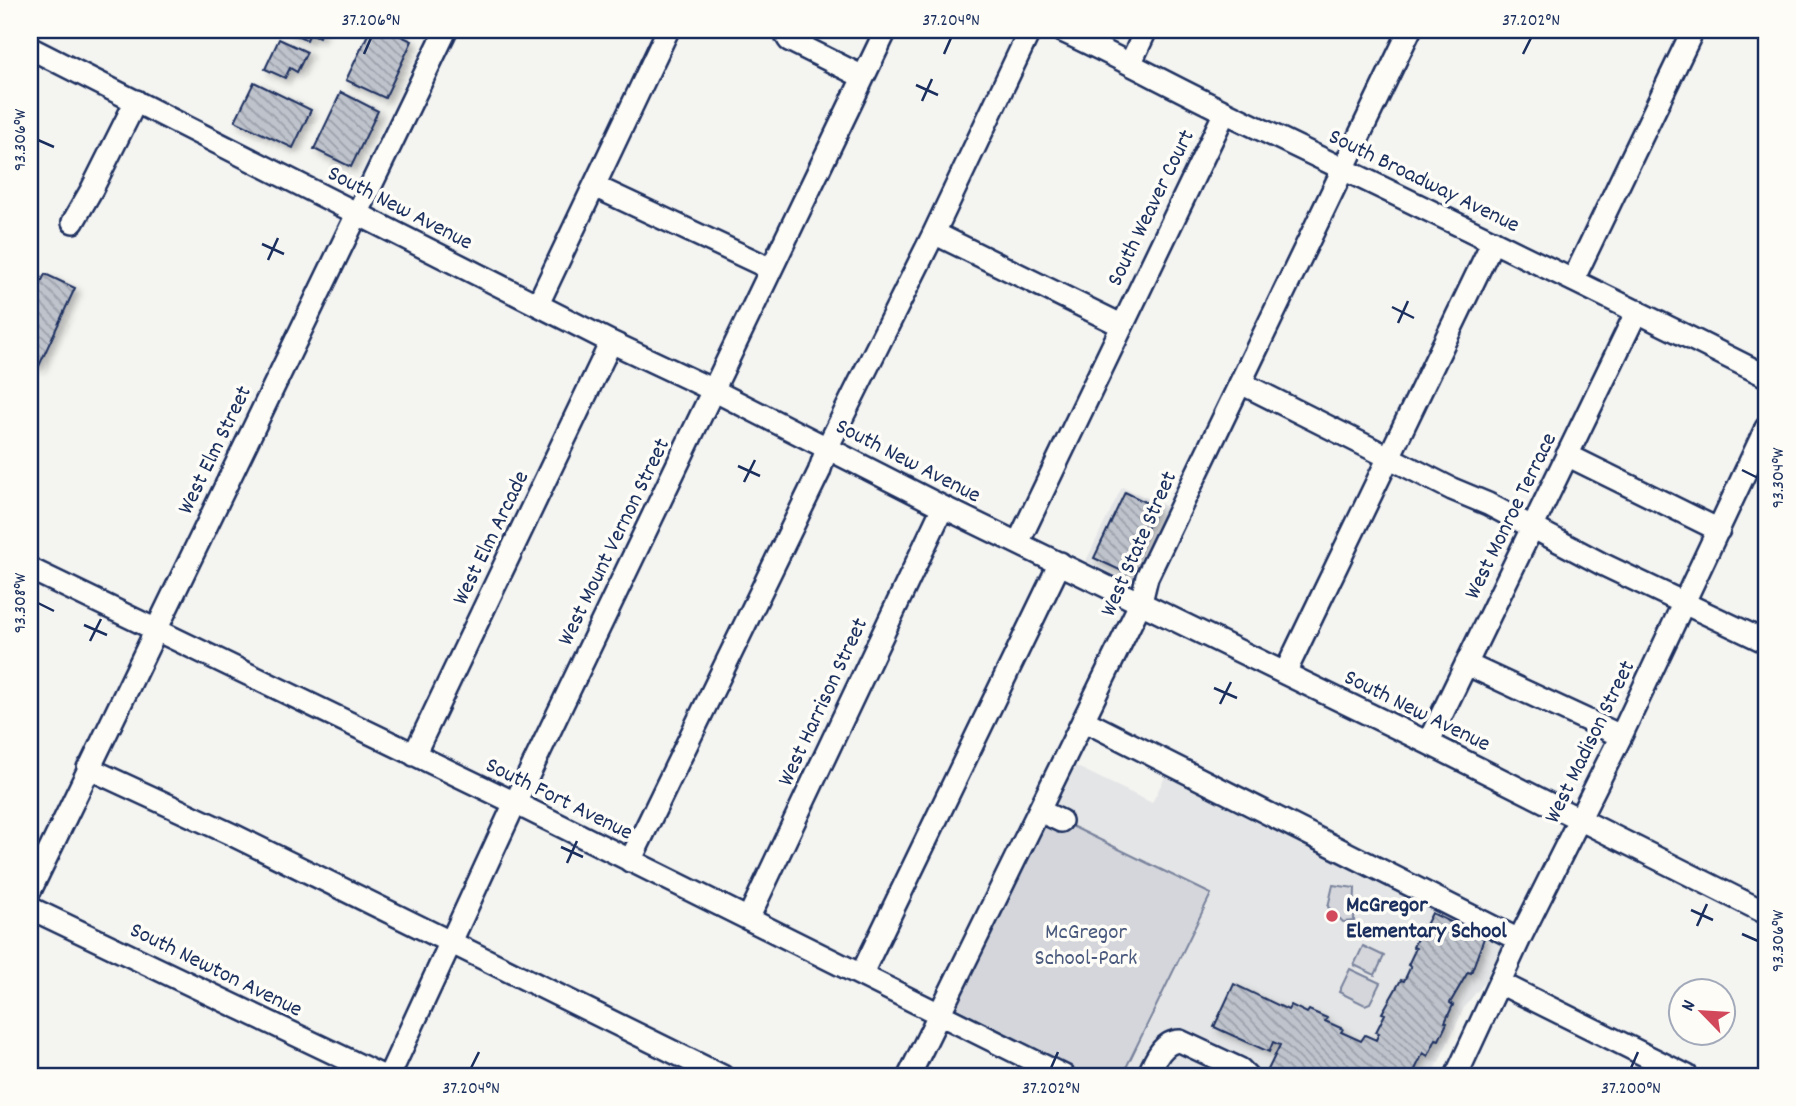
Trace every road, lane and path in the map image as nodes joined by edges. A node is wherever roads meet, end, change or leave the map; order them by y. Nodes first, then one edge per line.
1 (446, 30) edge
2 (668, 30) edge
3 (789, 30) edge
4 (886, 30) edge
5 (1030, 30) edge
6 (1060, 30) edge
7 (1146, 30) edge
8 (1410, 30) edge
9 (1693, 30) edge
10 (30, 48) edge
11 (1131, 62) junction
12 (863, 77) junction
13 (136, 101) junction
14 (1224, 112) junction
15 (1343, 168) junction
16 (594, 186) junction
17 (357, 213) junction
18 (73, 222) dead end
19 (934, 233) junction
20 (1493, 241) junction
21 (771, 269) junction
22 (1573, 280) junction
23 (538, 304) junction
24 (1637, 311) junction
25 (1121, 325) junction
26 (611, 342) junction
27 (1766, 376) edge
28 (1241, 383) junction
29 (713, 390) junction
30 (1766, 428) edge
31 (827, 448) junction
32 (1567, 455) junction
33 (1390, 458) junction
34 (943, 507) junction
35 (1532, 528) junction
36 (1719, 530) junction
37 (1018, 542) junction
38 (1060, 563) junction
39 (30, 569) edge
40 (1141, 601) junction
41 (1685, 602) junction
42 (155, 629) junction
43 (1766, 642) edge
44 (1466, 664) junction
45 (1285, 673) junction
46 (1083, 720) junction
47 (1621, 736) junction
48 (1428, 743) junction
49 (414, 755) junction
50 (88, 768) junction
51 (515, 803) junction
52 (1040, 811) junction
53 (1579, 819) junction
54 (1061, 821) dead end
55 (630, 861) junction
56 (30, 891) edge
57 (30, 908) edge
58 (1766, 913) edge
59 (748, 919) junction
60 (1519, 940) junction
61 (450, 943) junction
62 (861, 975) junction
63 (1500, 983) junction
64 (939, 1014) junction
65 (382, 1076) edge
66 (389, 1076) edge
67 (722, 1076) edge
68 (909, 1076) edge
69 (1064, 1076) edge
70 (1147, 1076) edge
71 (1247, 1076) edge
72 (1456, 1076) edge
73 (1687, 1076) edge

1 - 17 street, West Elm Street
2 - 16 street
3 - 12 street
4 - 12 street, West Mount Vernon Street
5 - 19 street
6 - 11 street, South Broadway Avenue
7 - 11 street
8 - 15 street, West State Street
9 - 22 street
10 - 13 street, South New Avenue
11 - 14 street, South Broadway Avenue
12 - 21 street, West Mount Vernon Street
13 - 17 street, South New Avenue
13 - 18 street
14 - 15 street, South Broadway Avenue
14 - 25 street, South Weaver Court
15 - 20 street, South Broadway Avenue
15 - 28 street, West State Street
16 - 21 street
16 - 23 street
17 - 23 street, South New Avenue
17 - 42 street, West Elm Street
19 - 25 street
19 - 31 street
20 - 22 street, South Broadway Avenue
20 - 33 street
21 - 29 street, West Mount Vernon Street
22 - 24 street, South Broadway Avenue
23 - 26 street, South New Avenue
24 - 27 street, South Broadway Avenue
24 - 32 street, West Monroe Terrace
25 - 37 street, South Weaver Court
26 - 29 street, South New Avenue
26 - 49 street, West Elm Arcade
28 - 33 street
28 - 40 street, West State Street
29 - 31 street, South New Avenue
29 - 51 street, West Mount Vernon Street
30 - 36 street, West Madison Street
31 - 34 street, South New Avenue
31 - 55 street
32 - 35 street, West Monroe Terrace
32 - 36 street
33 - 35 street
33 - 45 street
34 - 37 street, South New Avenue
34 - 59 street, West Harrison Street
35 - 41 street
35 - 44 street, West Monroe Terrace
36 - 41 street, West Madison Street
37 - 38 street, South New Avenue
38 - 40 street, South New Avenue
38 - 62 street
39 - 42 street, South Fort Avenue
40 - 45 street, South New Avenue
40 - 46 street, West State Street
41 - 43 street
41 - 47 street, West Madison Street
42 - 49 street, South Fort Avenue
42 - 50 street, West Elm Street
44 - 47 street
44 - 48 street, West Monroe Terrace
45 - 48 street, South New Avenue
46 - 52 street, West State Street
46 - 60 street
47 - 53 street, West Madison Street
48 - 53 street, South New Avenue
49 - 51 street, South Fort Avenue
50 - 56 street, West Elm Street
50 - 61 street
51 - 55 street, South Fort Avenue
51 - 61 street, West Mount Vernon Street
52 - 54 street
52 - 64 street, West State Street
53 - 58 street, South New Avenue
53 - 60 street, West Madison Street
55 - 59 street, South Fort Avenue
57 - 65 street, South Newton Avenue
59 - 62 street, South Fort Avenue
60 - 63 street, West Madison Street
61 - 66 street, West Mount Vernon Street
61 - 67 street
62 - 64 street, South Fort Avenue
63 - 72 street, West Madison Street
63 - 73 street
64 - 68 street, West State Street
64 - 69 street, South Fort Avenue
70 - 71 street

